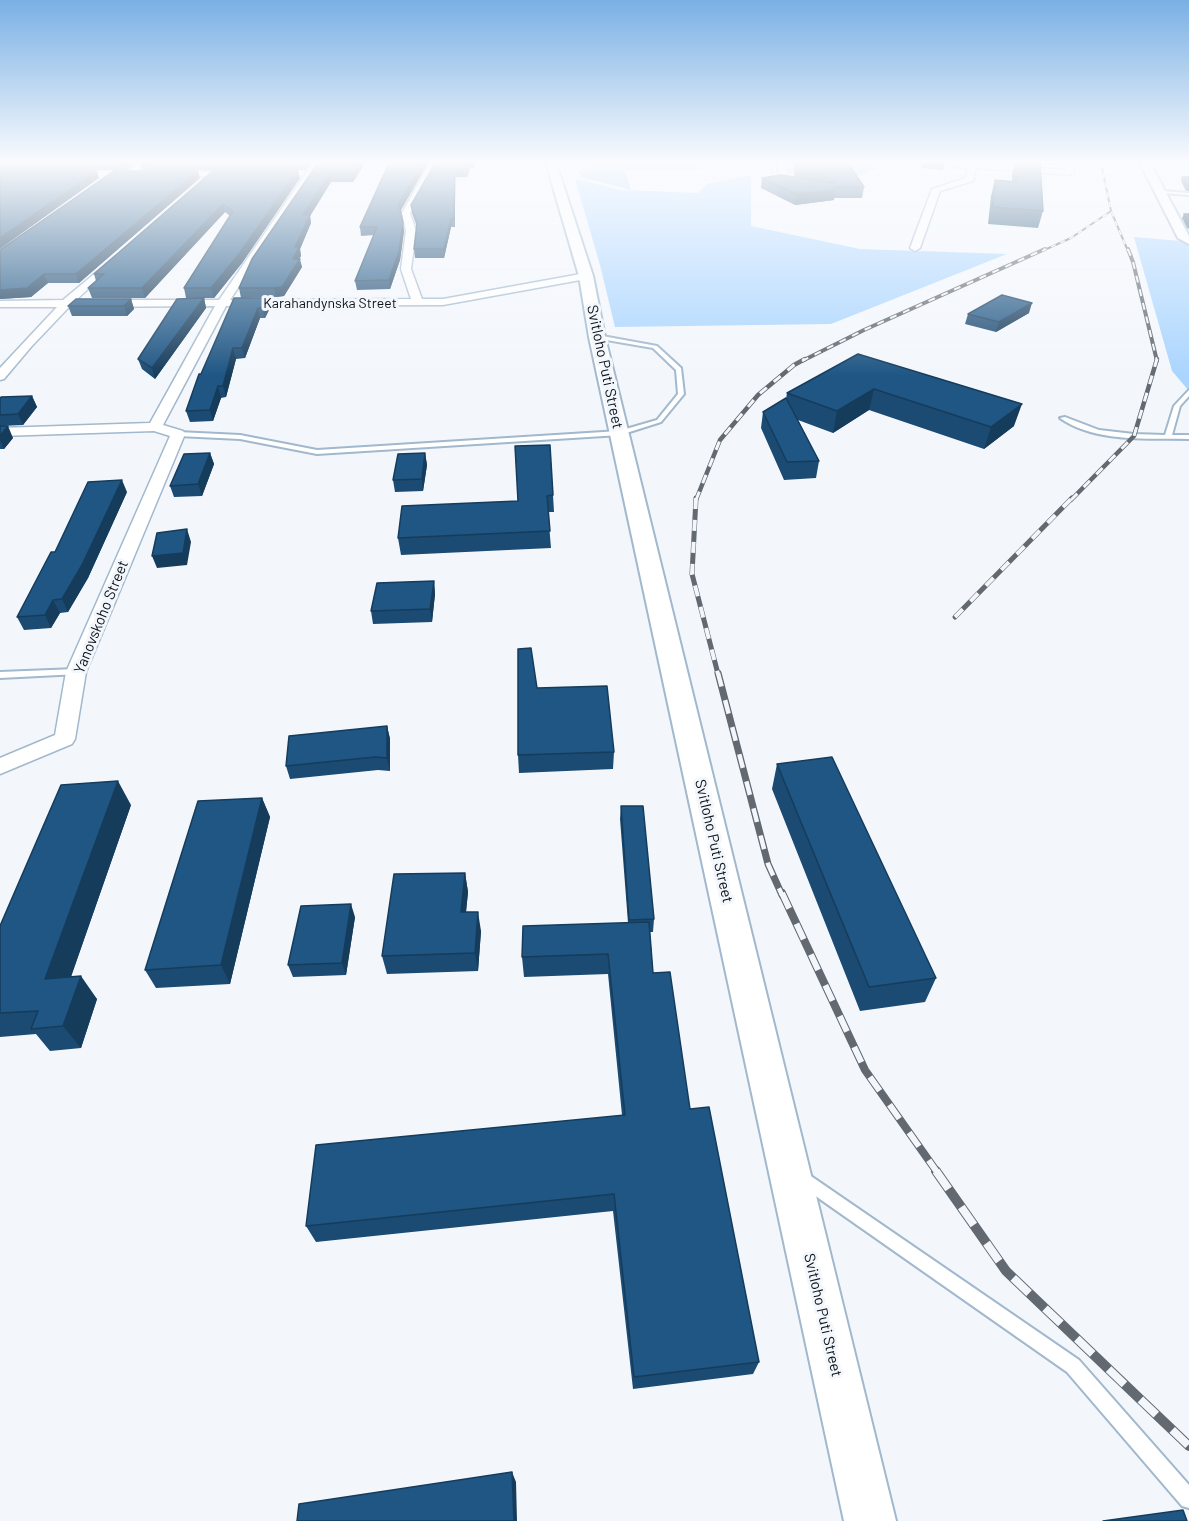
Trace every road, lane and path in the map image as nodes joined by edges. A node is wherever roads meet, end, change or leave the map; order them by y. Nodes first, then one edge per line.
1 (267, 234) edge
2 (411, 234) edge
3 (573, 234) edge
4 (920, 234) edge
5 (915, 248) dead end
6 (127, 250) edge
7 (586, 276) junction
8 (66, 303) junction
9 (222, 303) junction
10 (418, 303) junction
11 (0, 304) edge
12 (597, 337) junction
13 (0, 376) edge
14 (1189, 392) edge
15 (1063, 418) dead end
16 (155, 427) junction
17 (0, 432) edge
18 (620, 433) junction
19 (178, 434) junction
20 (1168, 435) junction
21 (1189, 436) edge
22 (76, 672) junction
23 (0, 675) edge
24 (0, 766) edge
25 (789, 1169) junction
26 (1189, 1499) edge
27 (870, 1521) edge

1 - 9 street
2 - 10 street
3 - 7 main road, Svitloho Puti Street
4 - 5 street
6 - 8 street
7 - 10 street, Karahandynska Street
7 - 12 main road, Svitloho Puti Street
8 - 9 street, Karahandynska Street
8 - 11 street, Karahandynska Street
8 - 13 street
9 - 10 street, Karahandynska Street
9 - 16 street
12 - 18 main road, Svitloho Puti Street
12 - 18 lane
14 - 20 lane
15 - 20 lane
16 - 17 street
16 - 19 street
18 - 19 lane
18 - 25 main road, Svitloho Puti Street
19 - 22 street, Yanovskoho Street
20 - 21 lane
22 - 23 lane
22 - 24 street, Yanovskoho Street
25 - 26 lane
25 - 27 main road, Svitloho Puti Street

